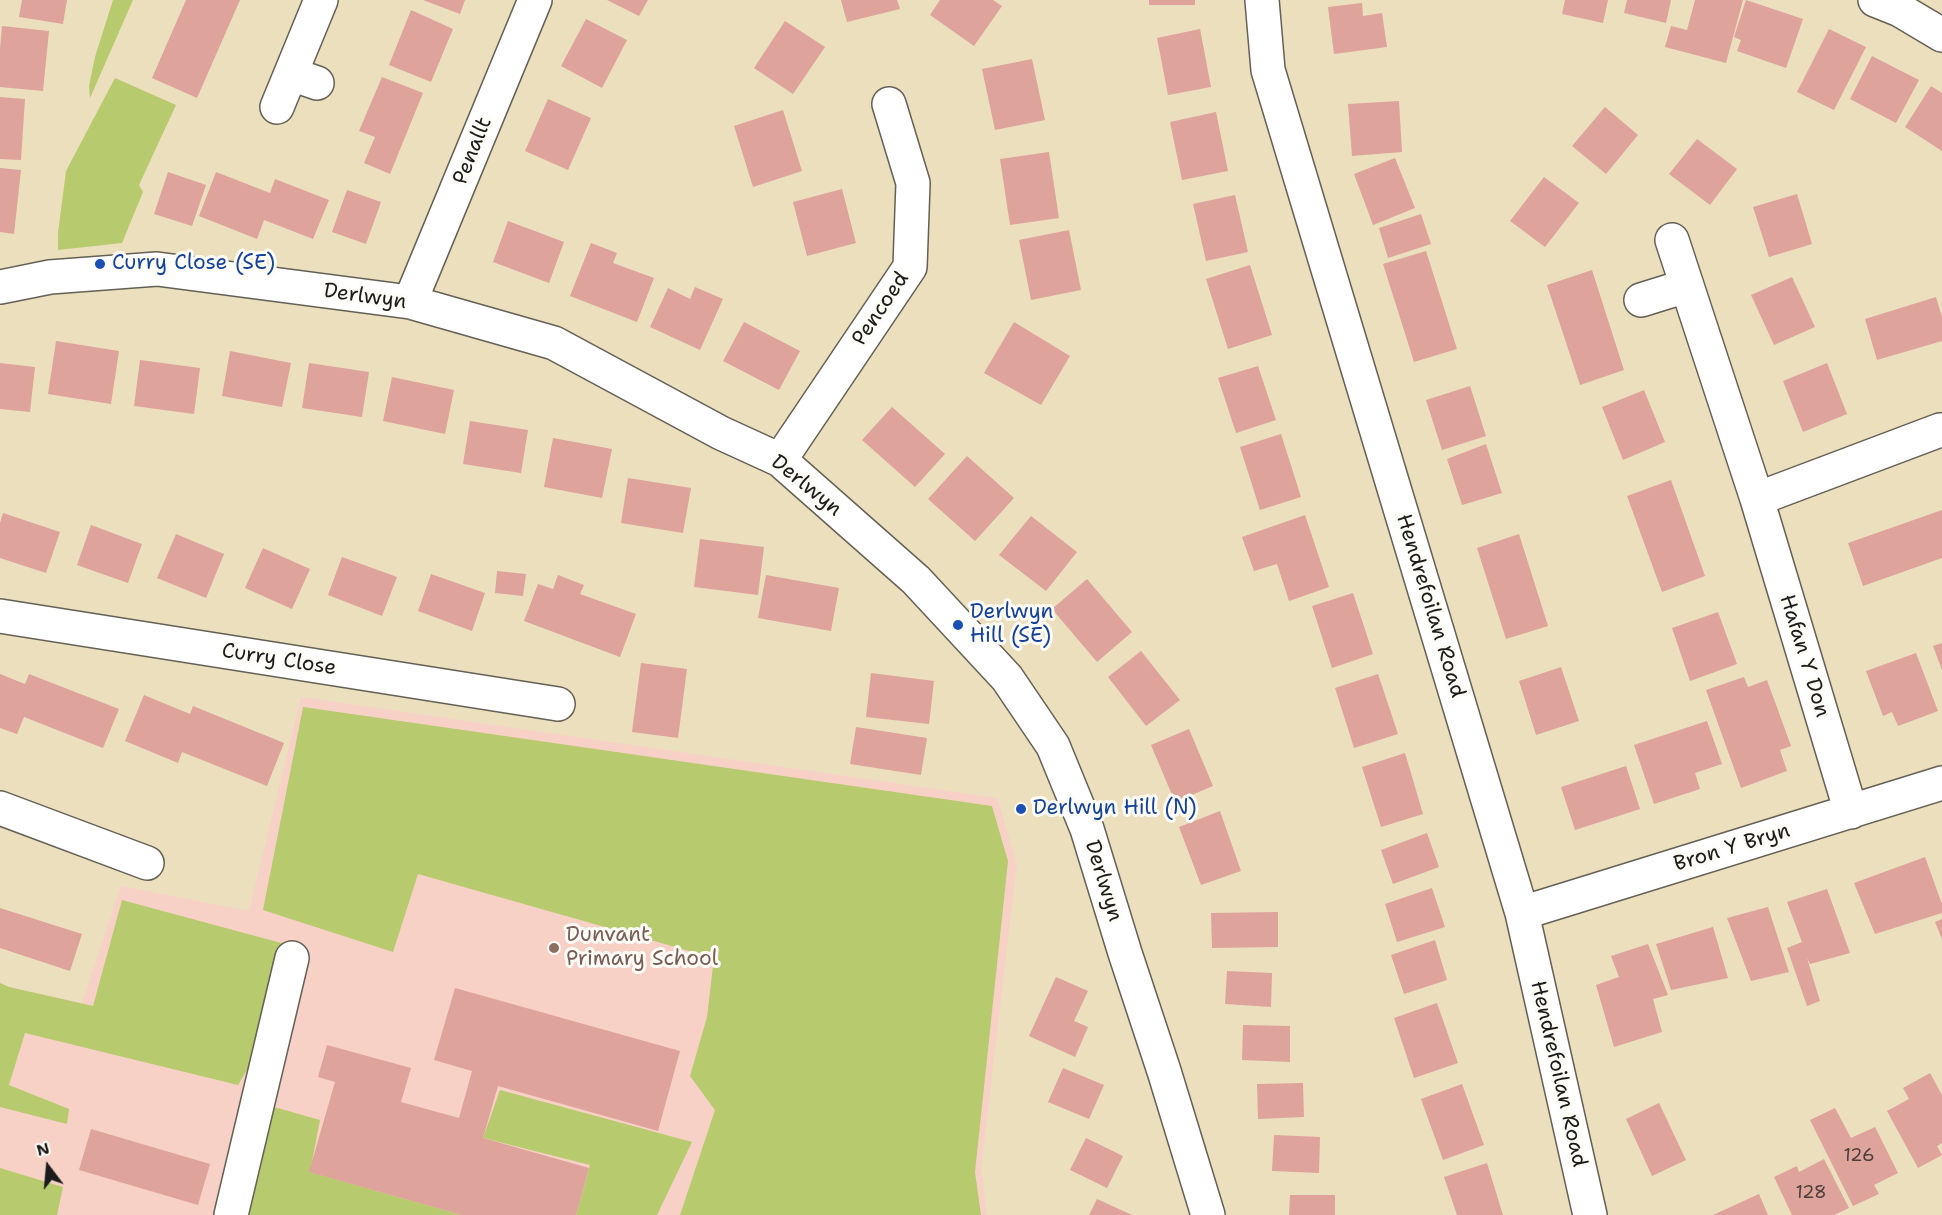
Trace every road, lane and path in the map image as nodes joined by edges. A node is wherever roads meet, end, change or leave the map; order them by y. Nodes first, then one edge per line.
1 (321, 0) edge
2 (535, 0) edge
3 (1262, 0) edge
4 (1875, 0) edge
5 (1942, 35) edge
6 (889, 104) dead end
7 (278, 107) dead end
8 (1672, 240) dead end
9 (1686, 286) junction
10 (0, 287) edge
11 (1641, 300) dead end
12 (410, 302) junction
13 (1937, 423) edge
14 (780, 460) junction
15 (1757, 499) junction
16 (0, 616) edge
17 (558, 704) dead end
18 (1942, 783) edge
19 (0, 808) edge
20 (1851, 812) junction
21 (147, 863) dead end
22 (1522, 913) junction
23 (292, 958) dead end
24 (231, 1215) edge
25 (1208, 1215) edge
26 (1590, 1215) edge

1 - 7 street
2 - 12 street, Penallt
3 - 22 street, Hendrefoilan Road
4 - 5 street
6 - 14 street, Pencoed
8 - 9 street, Hafan Y Don
9 - 11 street
9 - 15 street, Hafan Y Don
10 - 12 street, Derlwyn
12 - 14 street, Derlwyn
13 - 15 street
14 - 25 street, Derlwyn
15 - 20 street, Hafan Y Don
16 - 17 street, Curry Close
18 - 20 street, Bron Y Bryn
19 - 21 street
20 - 22 street, Bron Y Bryn
22 - 26 street, Hendrefoilan Road
23 - 24 street

